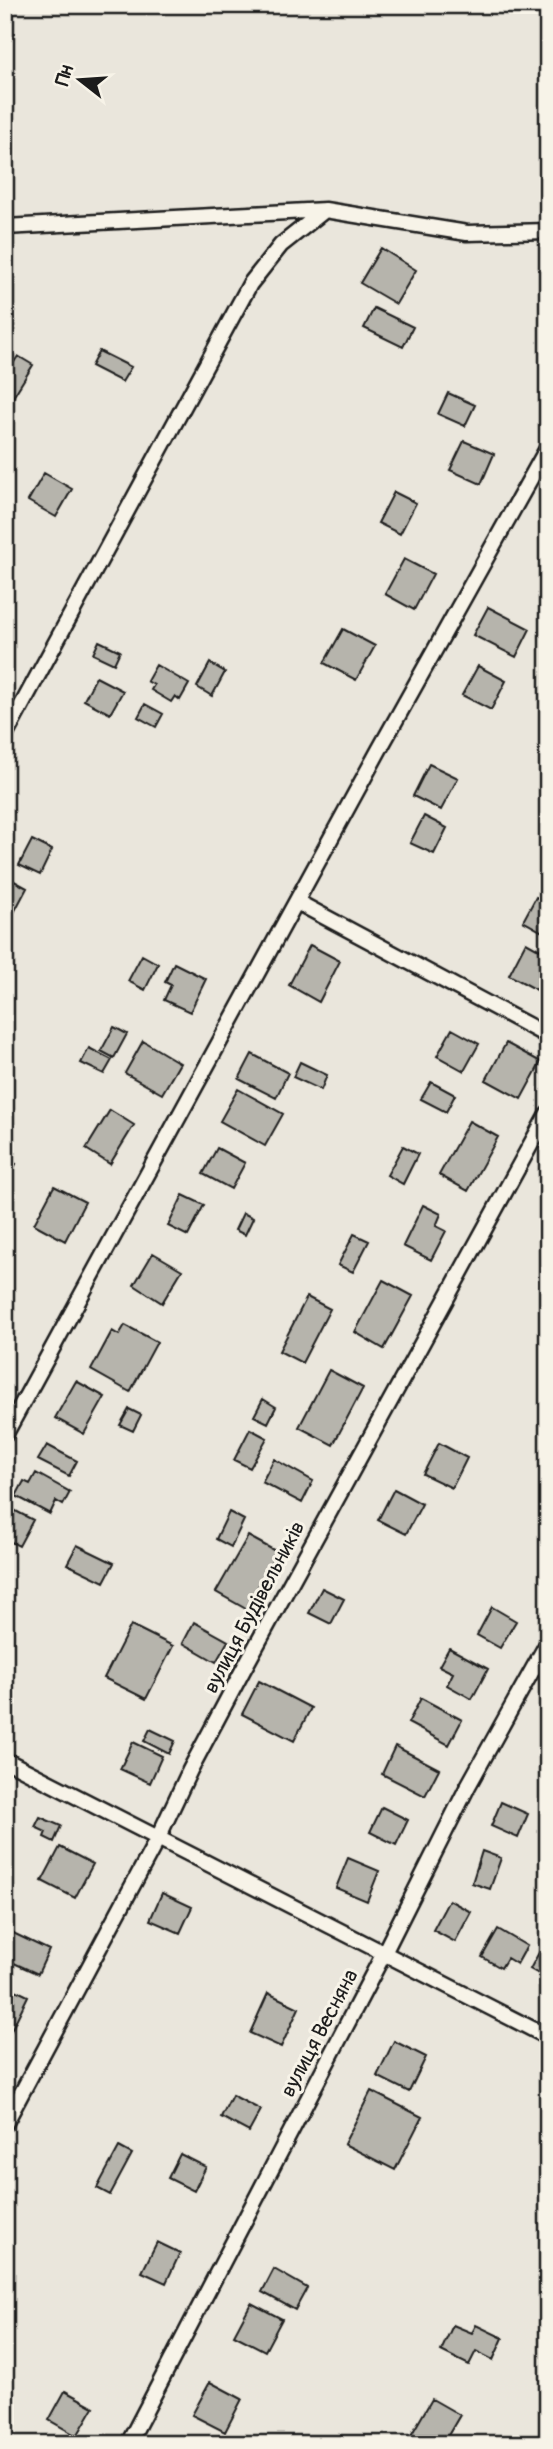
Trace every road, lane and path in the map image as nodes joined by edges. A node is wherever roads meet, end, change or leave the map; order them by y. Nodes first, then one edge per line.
1 (325, 210) junction
2 (5, 227) edge
3 (548, 231) edge
4 (548, 447) edge
5 (5, 736) edge
6 (297, 902) junction
7 (548, 1036) edge
8 (548, 1113) edge
9 (5, 1435) edge
10 (548, 1642) edge
11 (5, 1760) edge
12 (158, 1838) junction
13 (384, 1953) junction
14 (548, 2037) edge
15 (5, 2124) edge
16 (128, 2444) edge

1 - 2 street
1 - 3 street
1 - 5 street
4 - 6 street
6 - 7 street
6 - 9 street
8 - 12 street, вулиця Будівельників
10 - 13 street, вулиця Весняна
11 - 12 street
12 - 13 street
12 - 15 street, вулиця Будівельників
13 - 14 street
13 - 16 street, вулиця Весняна

